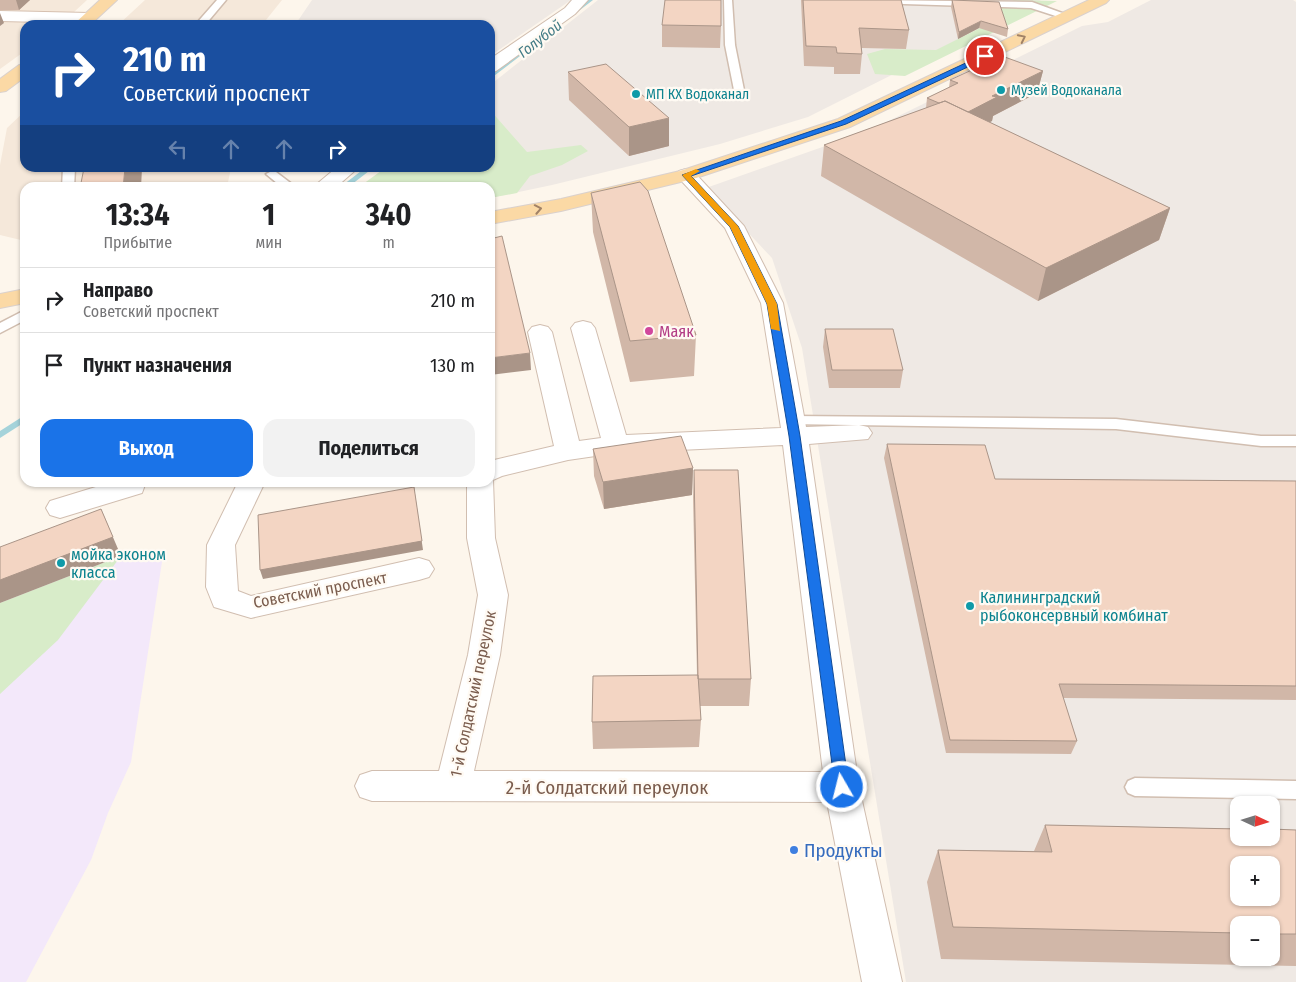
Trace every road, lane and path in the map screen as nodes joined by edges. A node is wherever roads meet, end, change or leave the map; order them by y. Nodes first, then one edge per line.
1 (109, 0) edge
2 (222, 0) edge
3 (580, 0) edge
4 (728, 0) edge
5 (871, 0) edge
6 (1101, 0) edge
7 (918, 1) edge
8 (0, 16) edge
9 (1068, 16) junction
10 (68, 20) edge
11 (86, 20) edge
12 (204, 20) edge
13 (495, 63) edge
14 (20, 73) edge
15 (0, 87) edge
16 (740, 95) dead end
17 (343, 172) edge
18 (272, 174) dead end
19 (686, 175) junction
20 (283, 182) edge
21 (330, 182) edge
22 (495, 217) edge
23 (20, 281) edge
24 (0, 283) edge
25 (20, 297) edge
26 (0, 301) edge
27 (20, 317) edge
28 (582, 328) dead end
29 (0, 329) edge
30 (540, 332) dead end
31 (793, 428) junction
32 (859, 433) dead end
33 (1296, 441) edge
34 (616, 444) junction
35 (568, 451) junction
36 (495, 469) edge
37 (127, 487) edge
38 (250, 487) edge
39 (481, 487) edge
40 (60, 508) dead end
41 (419, 570) dead end
42 (372, 786) dead end
43 (453, 786) junction
44 (842, 787) junction
45 (1135, 787) dead end
46 (1296, 790) edge
47 (882, 982) edge

1 - 11 main road
2 - 12 lane
3 - 13 street
4 - 16 lane
5 - 7 lane
6 - 9 main road
7 - 9 lane
8 - 10 street
19 -> 9 main road
14 - 15 main road
17 - 21 street
18 - 20 lane
22 -> 19 main road
19 - 31 street
23 - 24 main road
25 - 26 main road
27 - 29 lane
28 - 34 street
30 - 35 street
31 - 32 street
31 - 33 lane
31 - 34 street
31 - 44 street
34 - 35 street
35 - 36 street
37 - 40 street
38 - 41 street, Советский проспект
39 - 43 street, 1-й Солдатский переулок
42 - 43 street, 2-й Солдатский переулок
43 - 44 street, 2-й Солдатский переулок
44 - 47 street
45 - 46 lane

